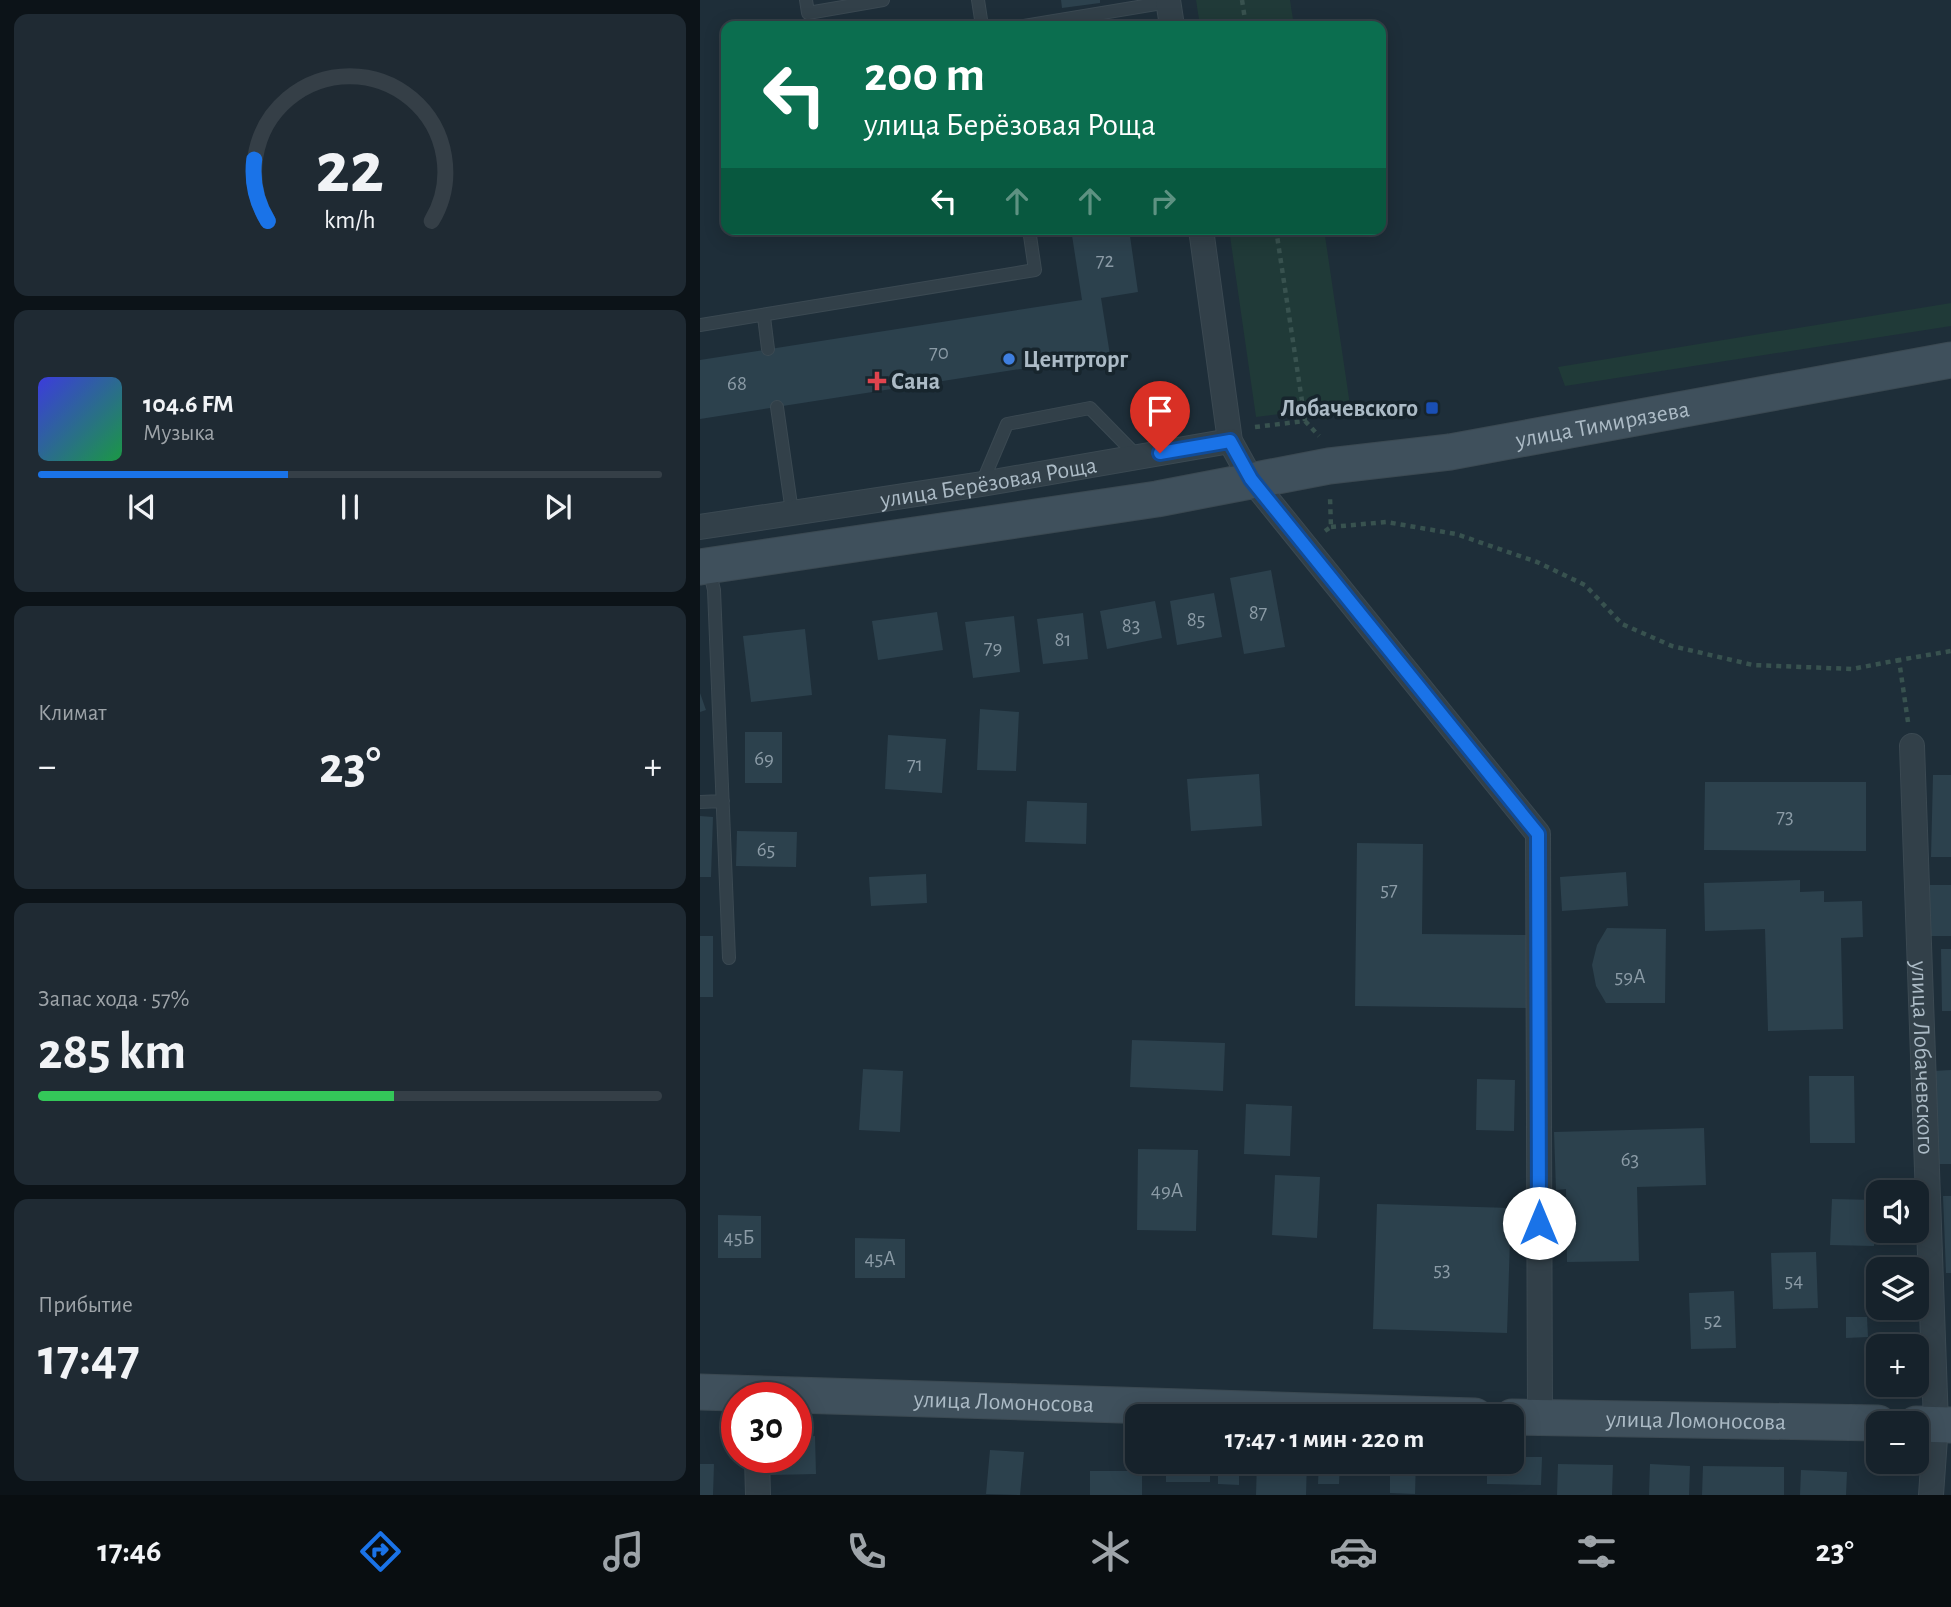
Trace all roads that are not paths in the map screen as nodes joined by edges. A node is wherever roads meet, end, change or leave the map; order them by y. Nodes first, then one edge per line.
1 (806, 0) edge
2 (883, 0) edge
3 (978, 0) edge
4 (1167, 16) edge
5 (981, 21) edge
6 (1096, 21) edge
7 (1030, 235) edge
8 (1201, 235) edge
9 (764, 317) junction
10 (700, 325) edge
11 (768, 349) dead end
12 (1951, 360) edge
13 (777, 407) dead end
14 (1230, 436) junction
15 (1137, 456) junction
16 (1251, 479) junction
17 (982, 484) junction
18 (792, 512) junction
19 (700, 527) edge
20 (704, 566) edge
21 (1912, 746) road end
22 (700, 802) edge
23 (723, 802) junction
24 (729, 958) dead end
25 (700, 1392) edge
26 (721, 1393) edge
27 (812, 1398) edge
28 (1125, 1406) edge
29 (1526, 1417) edge
30 (1866, 1423) edge
31 (1935, 1424) edge
32 (757, 1473) edge
33 (758, 1495) edge
34 (1931, 1495) edge

1 - 2 lane
3 - 5 lane
4 - 6 lane
7 - 9 lane
8 - 14 street
9 - 10 lane
9 - 11 lane
12 - 16 main road, улица Тимирязева
13 - 18 lane
14 - 15 street, улица Берёзовая Роща
14 - 16 street
15 - 17 street, улица Берёзовая Роща
15 - 17 lane
16 - 20 main road, улица Тимирязева
16 - 29 street
17 - 18 street, улица Берёзовая Роща
18 - 19 street, улица Берёзовая Роща
20 - 23 lane
21 - 31 street, улица Лобачевского
22 - 23 lane
23 - 24 lane
25 - 26 main road, улица Ломоносова
27 - 28 main road, улица Ломоносова
29 - 30 main road, улица Ломоносова
31 - 34 street, улица Лобачевского
32 - 33 street

